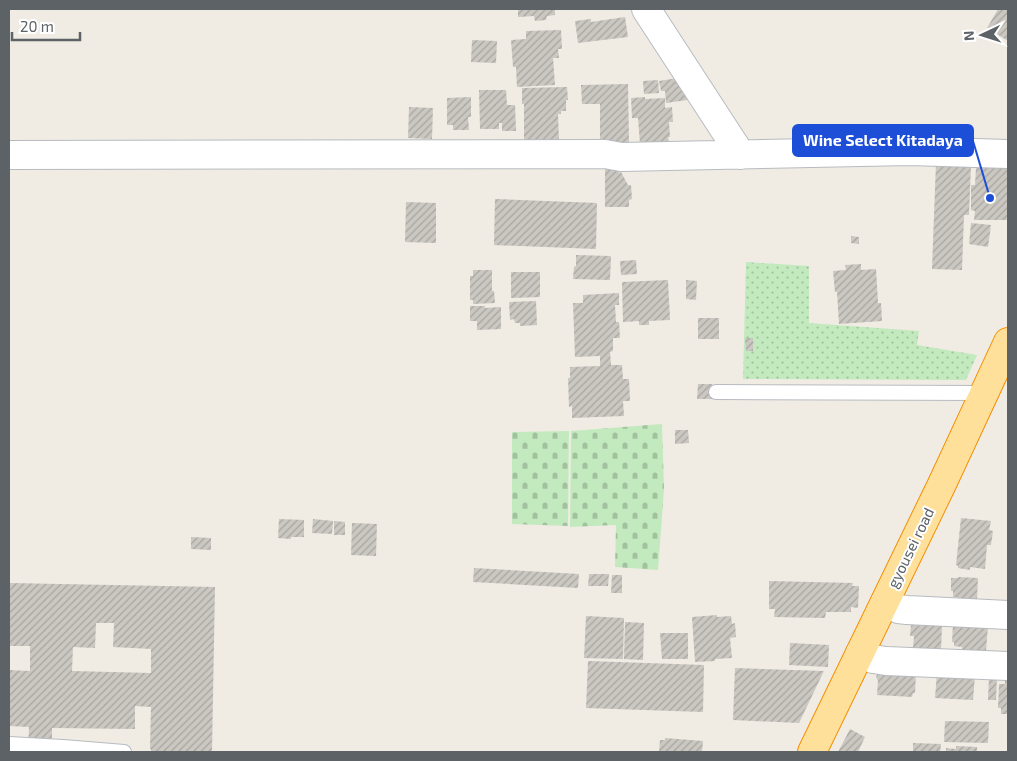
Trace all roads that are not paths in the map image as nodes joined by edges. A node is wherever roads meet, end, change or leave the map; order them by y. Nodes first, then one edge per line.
1 (646, 9) edge
2 (1008, 154) edge
3 (9, 155) edge
4 (741, 155) junction
5 (1008, 342) edge
6 (716, 392) dead end
7 (984, 393) junction
8 (885, 602) junction
9 (1008, 615) edge
10 (860, 653) junction
11 (1008, 666) edge
12 (9, 744) edge
13 (62, 750) edge
14 (124, 752) edge
15 (812, 752) edge

1 - 4 street
2 - 4 street
3 - 4 street
5 - 7 highway, gyousei road
6 - 7 lane
7 - 8 highway, gyousei road
8 - 9 street
8 - 10 highway, gyousei road
10 - 11 street
10 - 15 highway, gyousei road
12 - 13 lane
13 - 14 lane

